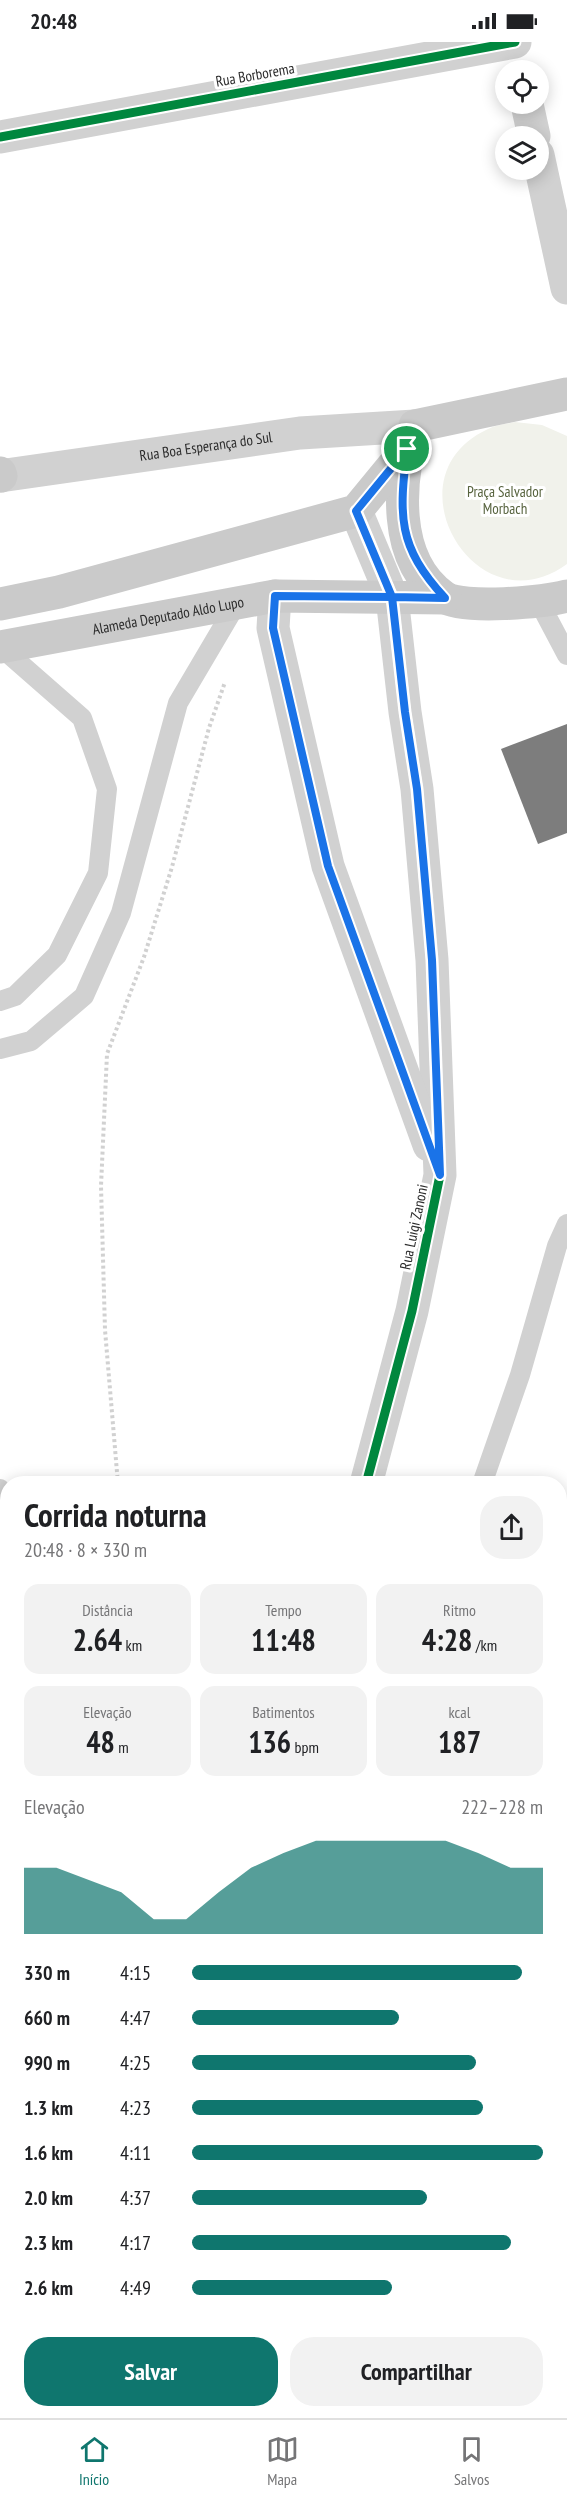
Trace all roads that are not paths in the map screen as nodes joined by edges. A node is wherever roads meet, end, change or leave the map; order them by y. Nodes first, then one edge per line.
1 (514, 42) edge
2 (518, 60) edge
3 (0, 137) edge
4 (543, 180) edge
5 (567, 288) edge
6 (567, 394) edge
7 (411, 437) junction
8 (0, 475) edge
9 (356, 511) junction
10 (275, 596) junction
11 (392, 597) junction
12 (445, 598) junction
13 (553, 599) edge
14 (237, 603) junction
15 (0, 604) edge
16 (0, 647) edge
17 (567, 655) edge
18 (0, 1001) edge
19 (0, 1049) edge
20 (440, 1175) junction
21 (567, 1224) edge
22 (368, 1476) edge
23 (485, 1476) edge

1 - 2 street
1 - 3 street, Rua Borborema
4 - 5 street
6 - 7 main road
7 - 8 street, Rua Boa Esperança do Sul
7 - 9 main road
7 - 12 main road
9 - 11 street, Rua Luigi Zanoni
9 - 15 main road
10 - 11 main road, Alameda Deputado Aldo Lupo
10 - 14 main road, Alameda Deputado Aldo Lupo
10 - 20 street, Rua Luigi Zanoni
11 - 12 main road, Alameda Deputado Aldo Lupo
11 - 20 street, Rua Luigi Zanoni
12 - 13 main road, Alameda Deputado Aldo Lupo
13 - 17 lane
14 - 16 main road, Alameda Deputado Aldo Lupo
14 - 19 lane
16 - 18 lane
20 - 22 street, Rua Luigi Zanoni
21 - 23 lane

